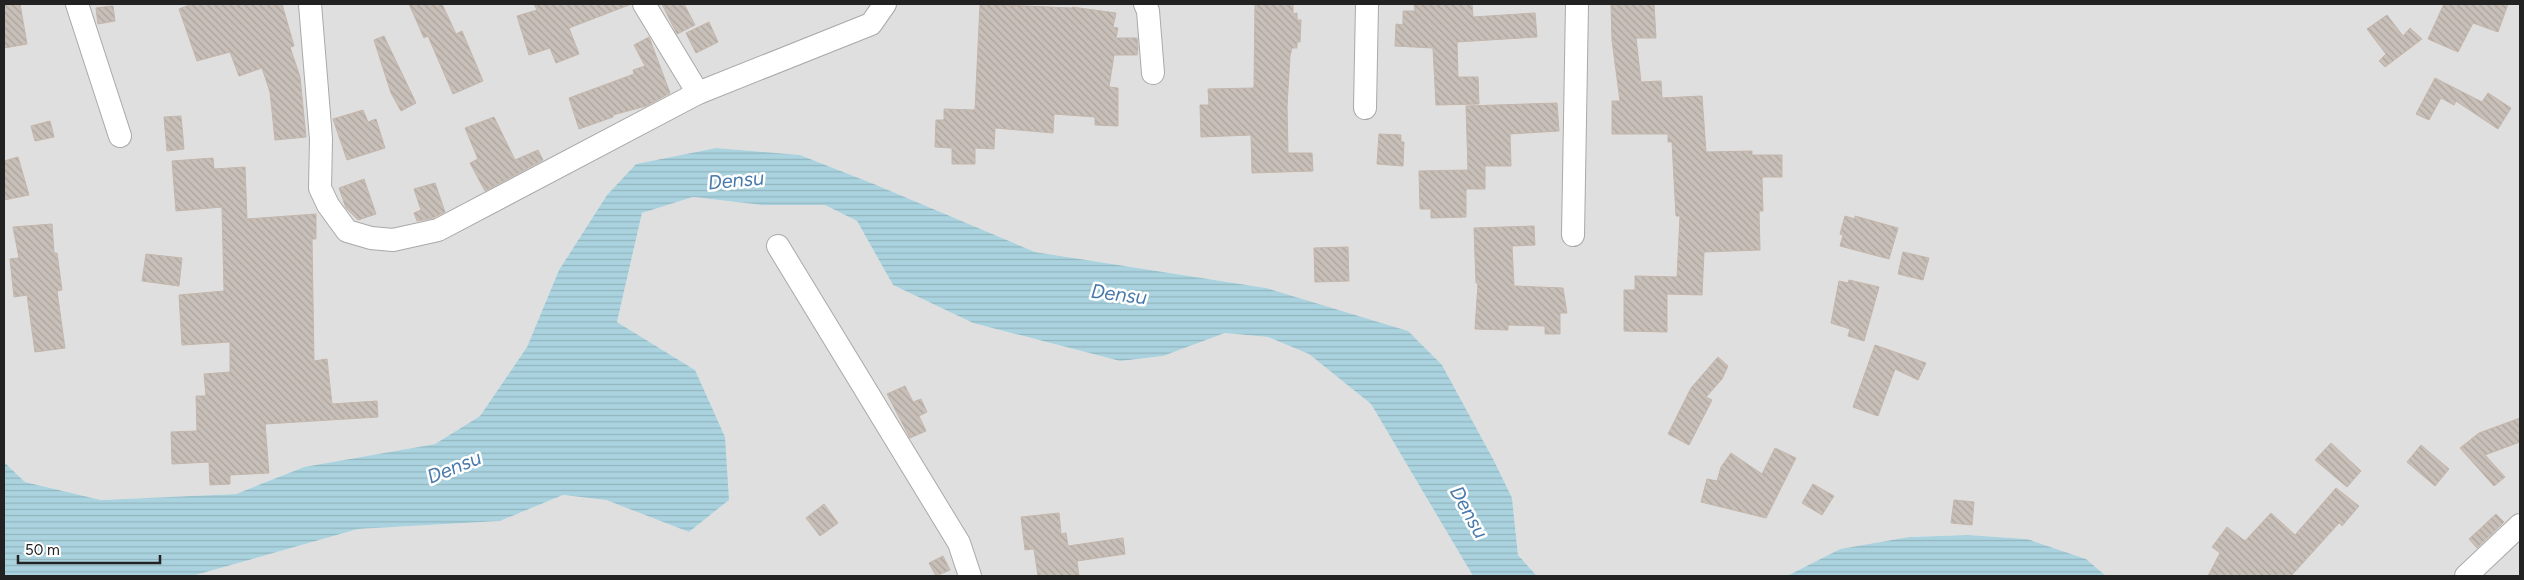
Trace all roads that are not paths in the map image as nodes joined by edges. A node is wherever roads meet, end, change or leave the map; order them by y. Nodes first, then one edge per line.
1 (77, 4) edge
2 (644, 4) edge
3 (885, 4) edge
4 (1145, 4) edge
5 (1367, 4) edge
6 (1577, 4) edge
7 (314, 5) edge
8 (1153, 74) dead end
9 (698, 93) junction
10 (1365, 108) dead end
11 (120, 136) dead end
12 (1573, 235) dead end
13 (778, 246) dead end
14 (2520, 525) edge
15 (970, 576) edge
16 (2466, 576) edge

1 - 11 street
2 - 9 street
3 - 9 street
4 - 8 street
5 - 10 street
6 - 12 street
7 - 9 street
13 - 15 street
14 - 16 street

